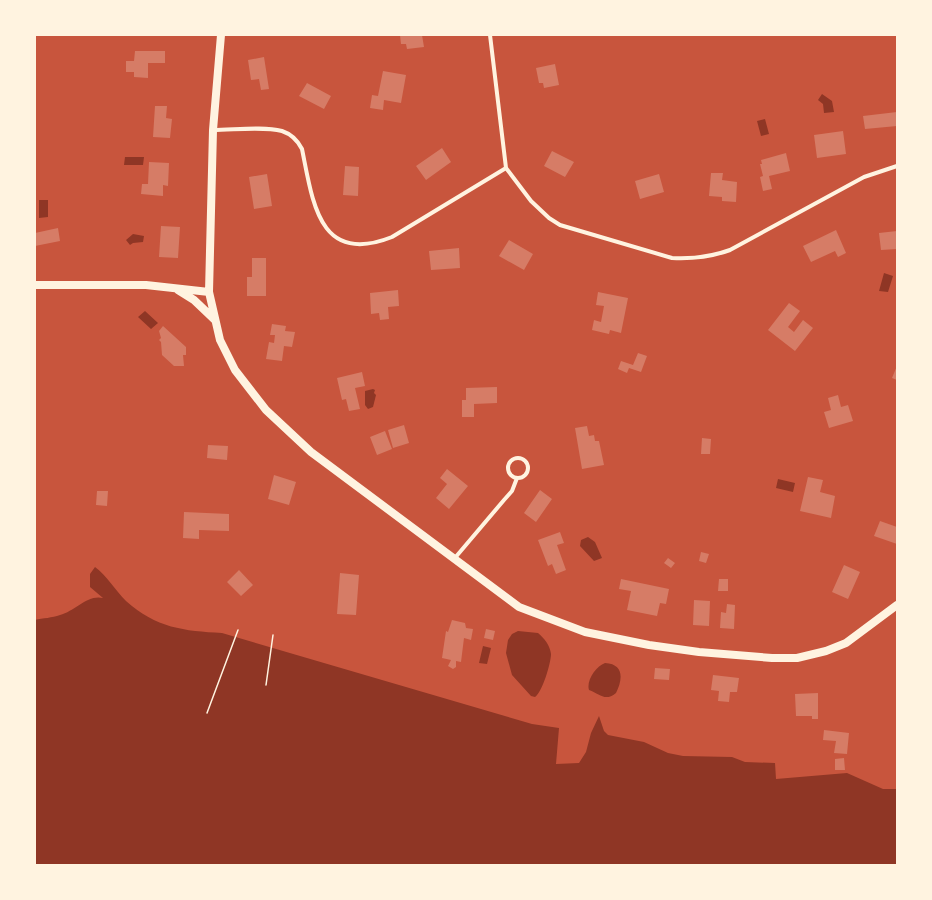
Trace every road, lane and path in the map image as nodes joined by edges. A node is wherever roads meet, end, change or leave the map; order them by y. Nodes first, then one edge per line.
1 (221, 35) edge
2 (490, 35) edge
3 (213, 130) junction
4 (897, 166) edge
5 (506, 168) junction
6 (35, 285) edge
7 (174, 287) junction
8 (209, 292) junction
9 (215, 320) junction
10 (517, 478) junction
11 (454, 559) junction
12 (897, 605) edge
13 (238, 630) dead end
14 (273, 635) dead end
15 (266, 686) dead end
16 (207, 714) dead end

1 - 3 main road
2 - 5 street
3 - 5 street
3 - 8 main road
4 - 5 street
6 - 7 main road
7 - 8 main road
7 - 9 main road
8 - 9 main road
9 - 11 main road
10 - 10 street
10 - 11 street
11 - 12 main road
13 - 16 path
14 - 15 path

